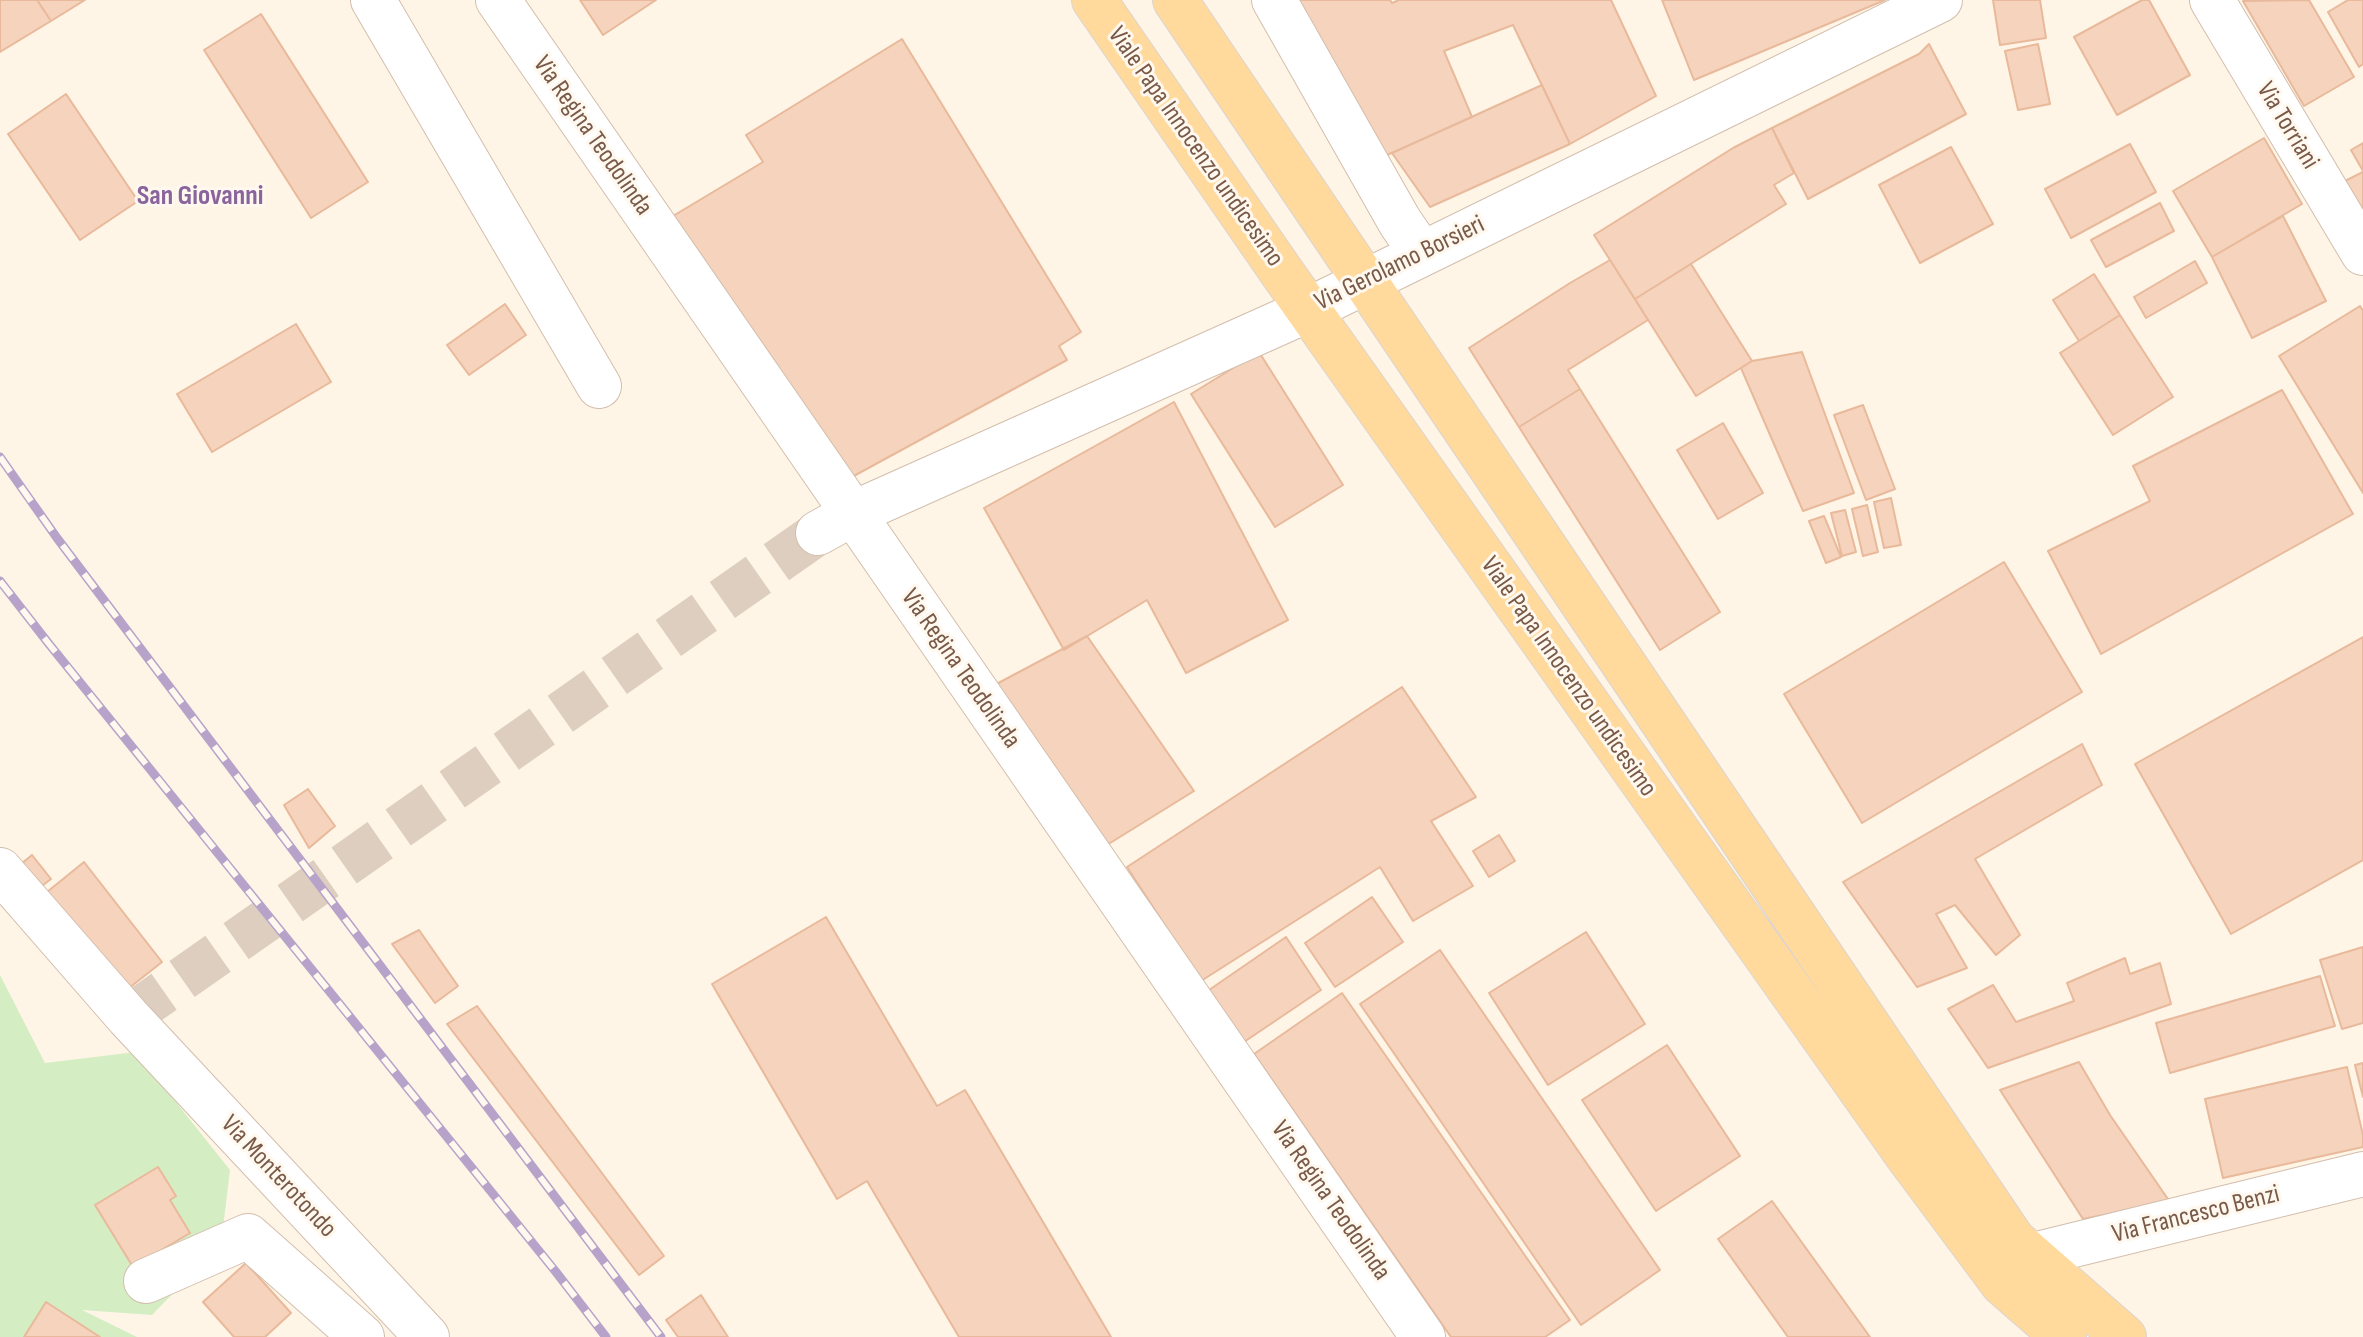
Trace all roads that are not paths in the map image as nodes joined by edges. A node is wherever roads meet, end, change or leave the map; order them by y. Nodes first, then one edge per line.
1 (373, 0) edge
2 (498, 0) edge
3 (1094, 0) edge
4 (1175, 0) edge
5 (1274, 0) edge
6 (1940, 0) edge
7 (2212, 0) edge
8 (2363, 253) edge
9 (1422, 254) junction
10 (1365, 281) junction
11 (1308, 310) junction
12 (599, 386) dead end
13 (836, 523) junction
14 (0, 870) edge
15 (2363, 1174) edge
16 (2029, 1256) junction
17 (146, 1281) dead end
18 (362, 1337) edge
19 (427, 1337) edge
20 (1423, 1337) edge
21 (2064, 1337) edge
22 (2124, 1337) edge

1 - 12 street
2 - 13 street, Via Regina Teodolinda
3 - 11 main road, Viale Papa Innocenzo undicesimo
4 - 10 main road, Viale Papa Innocenzo undicesimo
5 - 9 street
6 - 9 street, Via Gerolamo Borsieri
7 - 8 street, Via Torriani
9 - 10 street, Via Gerolamo Borsieri
10 - 11 street, Via Gerolamo Borsieri
10 - 16 main road, Viale Papa Innocenzo undicesimo
11 - 13 street, Via Gerolamo Borsieri
11 - 21 main road, Viale Papa Innocenzo undicesimo
13 - 20 street, Via Regina Teodolinda
14 - 19 street, Via Monterotondo
15 - 16 street, Via Francesco Benzi
16 - 22 main road, Viale Papa Innocenzo undicesimo
17 - 18 street

